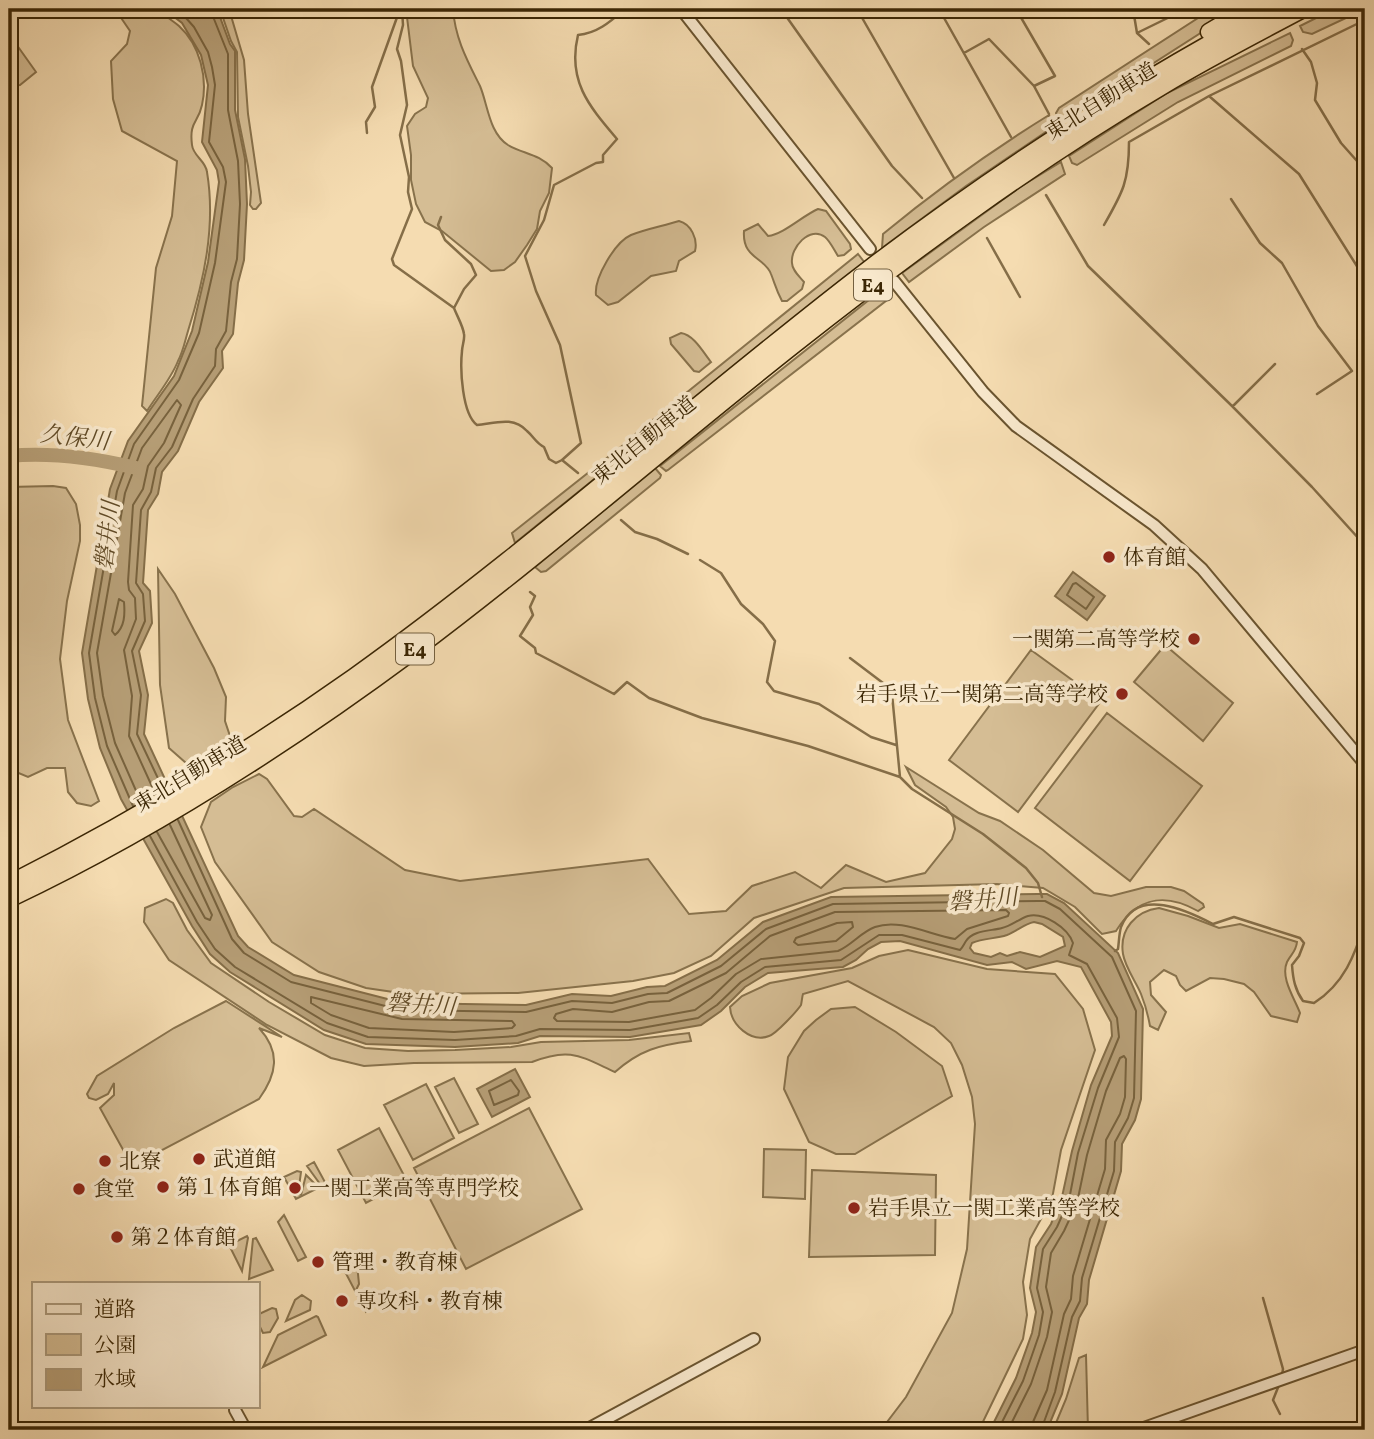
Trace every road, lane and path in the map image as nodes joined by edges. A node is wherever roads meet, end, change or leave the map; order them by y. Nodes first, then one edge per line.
1 (681, 9) edge
2 (1248, 9) edge
3 (1273, 9) edge
4 (1303, 9) edge
5 (1315, 9) edge
6 (1239, 43) junction
7 (1097, 109) junction
8 (870, 249) dead end
9 (894, 281) dead end
10 (525, 555) junction
11 (1365, 764) edge
12 (121, 832) junction
13 (9, 884) edge
14 (9, 899) edge
15 (754, 1339) dead end
16 (1365, 1349) edge
17 (235, 1410) dead end
18 (246, 1430) edge
19 (586, 1430) edge
20 (1138, 1430) edge

1 - 8 street
2 - 7 highway
3 - 7 highway, 東北自動車道 / E4
4 - 6 highway, 東北自動車道 / E4
5 - 6 highway
6 - 10 highway, 東北自動車道 / E4
7 - 10 highway, 東北自動車道 / E4
9 - 11 street
10 - 12 highway, 東北自動車道 / E4
12 - 13 highway, 東北自動車道 / E4
12 - 14 highway, 東北自動車道 / E4
15 - 19 street
16 - 20 street
17 - 18 street

